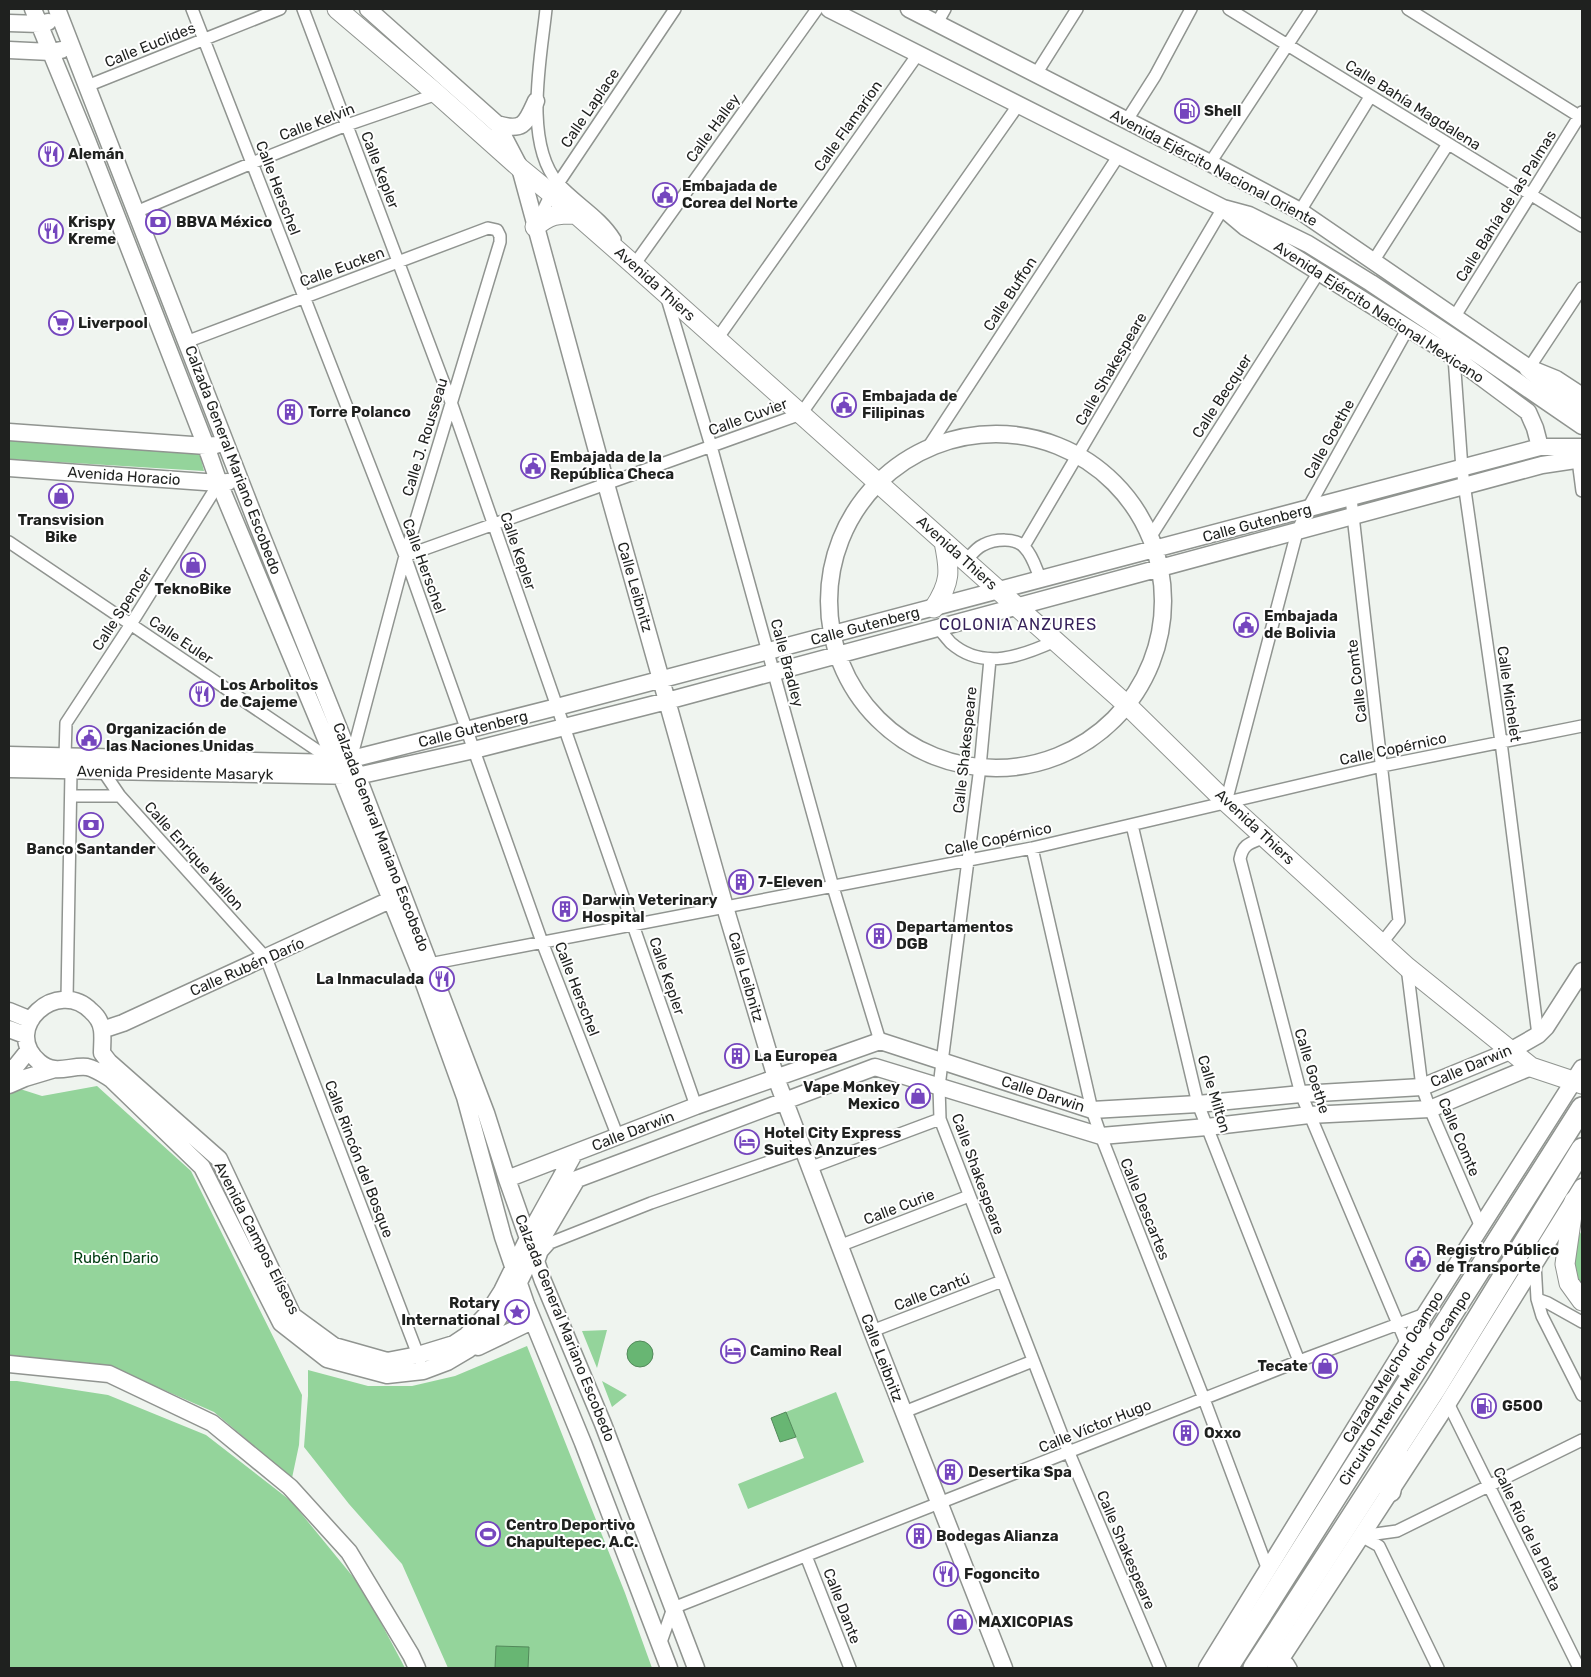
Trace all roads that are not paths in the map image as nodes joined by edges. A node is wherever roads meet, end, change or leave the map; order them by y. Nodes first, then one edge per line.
1 (33, 9) edge
2 (192, 9) edge
3 (280, 9) edge
4 (303, 9) edge
5 (337, 9) edge
6 (368, 9) edge
7 (546, 9) edge
8 (675, 9) edge
9 (817, 9) edge
10 (829, 9) edge
11 (909, 9) edge
12 (1077, 9) edge
13 (1191, 9) edge
14 (1228, 9) edge
15 (1311, 9) edge
16 (1408, 9) edge
17 (58, 14) edge
18 (941, 16) edge
19 (9, 23) edge
20 (40, 24) junction
21 (204, 40) junction
22 (1288, 45) junction
23 (72, 47) junction
24 (9, 50) edge
25 (52, 52) junction
26 (918, 54) junction
27 (1036, 74) junction
28 (87, 86) junction
29 (443, 87) junction
30 (1370, 97) junction
31 (536, 101) junction
32 (1019, 104) junction
33 (1581, 115) edge
34 (1127, 120) junction
35 (497, 124) junction
36 (347, 125) junction
37 (1448, 144) junction
38 (1119, 155) junction
39 (252, 163) junction
40 (1210, 163) junction
41 (520, 168) junction
42 (555, 188) junction
43 (1531, 194) junction
44 (1223, 208) junction
45 (1300, 211) junction
46 (136, 212) junction
47 (576, 214) junction
48 (1582, 226) edge
49 (536, 227) junction
50 (500, 242) joint
51 (1374, 260) junction
52 (399, 262) junction
53 (631, 262) junction
54 (1319, 272) junction
55 (1582, 288) edge
56 (666, 294) junction
57 (304, 297) junction
58 (1455, 316) junction
59 (1408, 328) junction
60 (717, 339) junction
61 (186, 342) junction
62 (1454, 357) junction
63 (1529, 368) junction
64 (1582, 396) edge
65 (452, 402) junction
66 (1582, 412) edge
67 (801, 414) junction
68 (1582, 426) edge
69 (9, 432) edge
70 (1582, 433) edge
71 (226, 444) junction
72 (206, 446) junction
73 (711, 446) junction
74 (1540, 447) junction
75 (927, 449) junction
76 (1078, 455) junction
77 (1581, 455) edge
78 (9, 468) edge
79 (1462, 469) junction
80 (240, 480) junction
81 (219, 483) junction
82 (878, 483) junction
83 (606, 484) junction
84 (1464, 487) junction
85 (1582, 492) edge
86 (1351, 498) junction
87 (1306, 510) junction
88 (1352, 518) junction
89 (493, 525) junction
90 (1297, 532) junction
91 (9, 542) edge
92 (944, 542) junction
93 (1153, 543) junction
94 (1024, 546) junction
95 (406, 556) junction
96 (966, 561) junction
97 (1161, 568) junction
98 (1041, 580) junction
99 (999, 591) junction
100 (1018, 607) junction
101 (934, 608) junction
102 (131, 624) junction
103 (938, 628) junction
104 (832, 635) junction
105 (1055, 641) junction
106 (768, 652) junction
107 (838, 655) junction
108 (990, 659) junction
109 (774, 672) junction
110 (662, 680) junction
111 (667, 701) junction
112 (1128, 705) junction
113 (557, 707) junction
114 (1582, 726) edge
115 (564, 727) junction
116 (467, 731) junction
117 (1501, 742) junction
118 (474, 750) junction
119 (9, 755) edge
120 (68, 764) junction
121 (1382, 766) junction
122 (980, 767) junction
123 (9, 769) edge
124 (346, 769) junction
125 (103, 771) junction
126 (71, 796) junction
127 (120, 796) junction
128 (1226, 802) junction
129 (1132, 825) junction
130 (1265, 837) junction
131 (1032, 848) junction
132 (968, 861) junction
133 (833, 887) junction
134 (390, 900) junction
135 (725, 908) junction
136 (634, 925) junction
137 (542, 942) junction
138 (1382, 944) junction
139 (266, 958) junction
140 (423, 965) junction
141 (1407, 967) junction
142 (1582, 971) edge
143 (67, 999) junction
144 (9, 1011) edge
145 (31, 1020) junction
146 (9, 1029) edge
147 (102, 1034) junction
148 (1538, 1036) junction
149 (880, 1041) junction
150 (27, 1043) junction
151 (1510, 1051) junction
152 (942, 1062) junction
153 (1531, 1067) junction
154 (9, 1070) edge
155 (61, 1070) junction
156 (1580, 1077) edge
157 (776, 1078) junction
158 (9, 1085) edge
159 (939, 1086) junction
160 (1422, 1087) junction
161 (1301, 1094) junction
162 (784, 1101) junction
163 (1198, 1104) junction
164 (696, 1106) junction
165 (1582, 1108) edge
166 (1430, 1109) junction
167 (1092, 1110) junction
168 (1309, 1115) junction
169 (940, 1119) junction
170 (1207, 1127) junction
171 (1101, 1136) junction
172 (618, 1137) junction
173 (1582, 1149) edge
174 (802, 1150) junction
175 (574, 1154) junction
176 (809, 1168) junction
177 (507, 1179) junction
178 (1578, 1194) edge
179 (236, 1195) junction
180 (969, 1196) junction
181 (220, 1203) junction
182 (1482, 1227) junction
183 (527, 1238) junction
184 (840, 1246) junction
185 (535, 1260) junction
186 (1535, 1263) junction
187 (513, 1267) junction
188 (1002, 1281) junction
189 (519, 1284) junction
190 (1537, 1299) junction
191 (1582, 1301) edge
192 (287, 1320) junction
193 (532, 1321) junction
194 (1415, 1321) junction
195 (1582, 1322) edge
196 (872, 1331) junction
197 (418, 1355) junction
198 (1033, 1361) junction
199 (1299, 1361) junction
200 (447, 1362) junction
201 (9, 1364) edge
202 (423, 1371) junction
203 (1582, 1394) edge
204 (1204, 1399) junction
205 (1448, 1403) junction
206 (904, 1412) junction
207 (1417, 1415) junction
208 (1382, 1424) junction
209 (1582, 1440) edge
210 (1068, 1453) junction
211 (1489, 1486) junction
212 (1390, 1492) junction
213 (939, 1504) junction
214 (1360, 1536) junction
215 (806, 1556) junction
216 (1268, 1570) junction
217 (672, 1608) junction
218 (660, 1645) junction
219 (1285, 1667) edge
220 (417, 1668) edge
221 (669, 1668) edge
222 (696, 1668) edge
223 (850, 1668) edge
224 (1004, 1668) edge
225 (1160, 1668) edge
226 (1207, 1668) edge
227 (1228, 1668) edge
228 (1254, 1668) edge
229 (1438, 1668) edge
230 (1579, 1668) edge

1 - 20 street, Calzada General Mariano Escobedo
2 - 21 street, Calle Herschel
3 - 21 street, Calle Euclides
4 - 36 street, Calle Kepler
5 - 29 main road, Avenida Thiers
6 - 29 street, Avenida Thiers
7 - 31 street
8 - 42 street, Calle Laplace
9 - 53 street, Calle Halley
10 - 26 street, Avenida Ejército Nacional Oriente
11 - 18 street, Avenida Ejército Nacional Oriente
12 - 27 street
13 - 34 street
14 - 22 street, Calle Bahía Magdalena
15 - 22 street
16 - 33 street
17 - 20 street
17 - 23 street, Calzada General Mariano Escobedo
18 - 27 street, Avenida Ejército Nacional Oriente
19 - 20 street
20 - 25 street, Calzada General Mariano Escobedo
21 - 28 street, Calle Euclides
21 - 39 street, Calle Herschel
22 - 30 street, Calle Bahía Magdalena
22 - 40 street
23 - 25 street
23 - 28 street, Calzada General Mariano Escobedo
24 - 25 street
25 - 72 street, Calzada General Mariano Escobedo
26 - 32 street, Avenida Ejército Nacional Oriente
26 - 60 street, Calle Flamarion
27 - 34 street, Avenida Ejército Nacional Oriente
28 - 46 street, Calzada General Mariano Escobedo
29 - 35 street, Avenida Thiers
29 - 36 street, Calle Kelvin
29 - 41 main road, Avenida Thiers
30 - 37 street, Calle Bahía Magdalena
30 - 45 street
31 - 35 street
31 - 42 street
32 - 38 street, Avenida Ejército Nacional Oriente
32 - 67 street, Calle Cuvier
33 - 43 street, Calle Bahía de las Palmas
34 - 40 street, Avenida Ejército Nacional Oriente
35 - 41 street, Calle Leibnitz
36 - 39 street, Calle Kelvin
36 - 52 street, Calle Kepler
37 - 43 street, Calle Bahía Magdalena
37 - 51 street
38 - 44 street, Avenida Ejército Nacional Oriente
38 - 75 street, Calle Buffon
39 - 46 street, Calle Kelvin
39 - 57 street, Calle Herschel
40 - 45 street, Avenida Ejército Nacional Oriente
41 - 42 main road, Avenida Thiers
41 - 49 street, Calle Leibnitz
42 - 47 main road, Avenida Thiers
42 - 49 street, Calle Laplace
42 - 53 street
43 - 48 street, Calle Bahía Magdalena
43 - 58 street, Calle Bahía de las Palmas
44 - 54 street, Avenida Ejército Nacional Mexicano
44 - 68 street
44 - 76 street, Calle Shakespeare
45 - 51 street, Avenida Ejército Nacional Oriente
46 - 61 street, Calzada General Mariano Escobedo
47 - 49 main road
47 - 53 main road, Avenida Thiers
49 - 83 street, Calle Leibnitz
50 - 52 street, Calle Eucken
50 - 65 street, Calle J. Rousseau
51 - 58 street, Avenida Ejército Nacional Oriente
52 - 57 street, Calle Eucken
52 - 65 street, Calle Kepler
53 - 56 main road, Avenida Thiers
54 - 59 street, Avenida Ejército Nacional Mexicano
54 - 93 street, Calle Becquer
55 - 63 street
56 - 60 main road, Avenida Thiers
56 - 73 street, Calle Bradley
57 - 61 street, Calle Eucken
57 - 95 street, Calle Herschel
58 - 63 street, Avenida Ejército Nacional Oriente
59 - 62 street, Avenida Ejército Nacional Mexicano
59 - 87 street, Calle Goethe
60 - 67 main road, Avenida Thiers
61 - 71 street, Calzada General Mariano Escobedo
62 - 74 street, Avenida Ejército Nacional Mexicano
62 - 79 street, Calle Michelet
63 - 64 street, Avenida Ejército Nacional Oriente
63 - 66 main road
65 - 89 street, Calle Kepler
65 - 95 street, Calle J. Rousseau
67 - 73 street, Calle Cuvier
67 - 82 main road, Avenida Thiers
69 - 72 street
70 - 74 street
71 - 72 street
71 - 80 street, Calzada General Mariano Escobedo
72 - 81 street, Calzada General Mariano Escobedo
73 - 83 street, Calle Cuvier
73 - 106 street, Calle Bradley
74 - 77 street, Calle Gutenberg
74 - 79 street, Calle Gutenberg
75 - 76 street
75 - 82 street
76 - 93 street
76 - 94 street, Calle Shakespeare
77 - 84 street, Calle Gutenberg
77 - 85 street
78 - 81 street, Avenida Horacio
79 - 84 street, Calle Michelet
79 - 86 street, Calle Gutenberg
80 - 81 street, Avenida Horacio
80 - 124 street, Calzada General Mariano Escobedo
81 - 102 street, Calle Spencer
81 - 124 street, Calzada General Mariano Escobedo
82 - 92 main road, Avenida Thiers
82 - 104 street
83 - 89 street, Calle Cuvier
83 - 110 street, Calle Leibnitz
84 - 88 street, Calle Gutenberg
84 - 117 street, Calle Michelet
86 - 87 street, Calle Gutenberg
86 - 88 street, Calle Comte
87 - 90 street, Calle Goethe
87 - 93 street, Calle Gutenberg
88 - 90 street, Calle Gutenberg
88 - 121 street, Calle Comte
89 - 95 street, Calle Cuvier
89 - 113 street, Calle Kepler
90 - 97 street, Calle Gutenberg
90 - 128 street, Calle Goethe
91 - 102 street, Calle Euler
92 - 96 main road, Avenida Thiers
92 - 101 main road
93 - 97 street
93 - 98 street, Calle Gutenberg
94 - 96 street
94 - 98 street
95 - 116 street, Calle Herschel
95 - 124 street, Calle J. Rousseau
96 - 99 main road, Avenida Thiers
97 - 100 street, Calle Gutenberg
97 - 112 street
98 - 99 street, Calle Gutenberg
99 - 100 main road, Avenida Thiers
99 - 101 street, Calle Gutenberg
100 - 103 street, Calle Gutenberg
100 - 105 main road, Avenida Thiers
101 - 104 street, Calle Gutenberg
102 - 120 street, Calle Spencer
102 - 124 street, Calle Euler
103 - 107 street, Calle Gutenberg
103 - 108 street
104 - 106 street, Calle Gutenberg
104 - 107 street
105 - 108 street
105 - 112 main road, Avenida Thiers
106 - 109 street, Calle Bradley
106 - 110 street, Calle Gutenberg
107 - 109 street, Calle Gutenberg
107 - 122 street
108 - 122 street, Calle Shakespeare
109 - 111 street, Calle Gutenberg
109 - 133 street, Calle Bradley
110 - 111 street, Calle Leibnitz
110 - 113 street, Calle Gutenberg
111 - 115 street, Calle Gutenberg
111 - 135 street, Calle Leibnitz
112 - 122 street
112 - 128 main road, Avenida Thiers
113 - 115 street, Calle Kepler
113 - 116 street, Calle Gutenberg
114 - 117 street, Calle Copérnico
115 - 118 street, Calle Gutenberg
115 - 136 street, Calle Kepler
116 - 118 street, Calle Herschel
116 - 124 street, Calle Gutenberg
117 - 121 street, Calle Copérnico
117 - 148 street, Calle Michelet
118 - 124 street, Calle Gutenberg
118 - 137 street, Calle Herschel
119 - 120 street, Avenida Presidente Masaryk
120 - 123 street, Avenida Presidente Masaryk
120 - 124 street, Avenida Presidente Masaryk
120 - 125 street, Avenida Presidente Masaryk
120 - 126 street, Calle Spencer
121 - 128 street, Calle Copérnico
121 - 138 street, Calle Comte
122 - 132 street, Calle Shakespeare
124 - 125 street, Avenida Presidente Masaryk
124 - 134 street, Calzada General Mariano Escobedo
124 - 140 street, Calzada General Mariano Escobedo
125 - 127 street, Calle Enrique Wallon
126 - 127 street
126 - 143 street, Calle Spencer
127 - 139 street, Calle Enrique Wallon
128 - 129 street, Calle Copérnico
128 - 130 main road, Avenida Thiers
129 - 131 street, Calle Copérnico
129 - 163 street, Calle Milton
130 - 138 main road, Avenida Thiers
130 - 161 street, Calle Goethe
131 - 132 street, Calle Copérnico
131 - 167 street, Calle Descartes
132 - 133 street, Calle Copérnico
132 - 152 street, Calle Shakespeare
133 - 135 street, Calle Copérnico
133 - 149 street, Calle Bradley
134 - 139 street, Calle Rubén Darío
134 - 140 street, Calzada General Mariano Escobedo
135 - 136 street, Calle Copérnico
135 - 157 street, Calle Leibnitz
136 - 137 street, Calle Copérnico
136 - 164 street, Calle Kepler
137 - 140 street, Calle Copérnico
137 - 172 street, Calle Herschel
138 - 141 main road, Avenida Thiers
139 - 147 street, Calle Rubén Darío
139 - 197 street, Calle Rincón del Bosque
140 - 177 street, Calzada General Mariano Escobedo
140 - 187 street, Calzada General Mariano Escobedo
141 - 151 main road, Avenida Thiers
141 - 160 street, Calle Comte
142 - 148 street, Calle Darwin
143 - 145 street
143 - 147 street, Avenida Campos Elíseos
144 - 145 street
145 - 150 street
146 - 150 street
147 - 155 street
147 - 179 street, Avenida Campos Elíseos
148 - 151 street, Calle Darwin
149 - 152 street, Calle Darwin
149 - 157 street, Calle Darwin
150 - 154 street
150 - 155 street
151 - 153 main road, Avenida Thiers
151 - 160 street, Calle Darwin
152 - 159 street, Calle Shakespeare
152 - 167 street, Calle Darwin
153 - 156 main road, Avenida Thiers
153 - 166 street, Calle Darwin
155 - 158 street
155 - 181 street, Avenida Campos Elíseos
156 - 182 street, Calzada Melchor Ocampo
157 - 162 street, Calle Leibnitz
157 - 164 street, Calle Darwin
159 - 162 street, Calle Darwin
159 - 169 street, Calle Shakespeare
159 - 171 street, Calle Darwin
160 - 161 street, Calle Darwin
160 - 166 street, Calle Comte
161 - 163 street, Calle Darwin
161 - 168 street, Calle Goethe
162 - 174 street, Calle Leibnitz
162 - 185 street, Calle Darwin
163 - 167 street, Calle Darwin
163 - 170 street, Calle Milton
164 - 172 street, Calle Darwin
165 - 208 highway, Circuito Interior Melchor Ocampo
166 - 168 street, Calle Darwin
166 - 182 street, Calle Comte
167 - 171 street, Calle Descartes
168 - 170 street, Calle Darwin
168 - 194 street, Calle Goethe
169 - 176 street
169 - 180 street, Calle Shakespeare
170 - 171 street, Calle Darwin
170 - 199 street, Calle Milton
171 - 204 street, Calle Descartes
172 - 175 street, Calle Darwin
173 - 207 highway, Circuito Interior Melchor Ocampo
174 - 176 street, Calle Leibnitz
174 - 185 street
175 - 177 street, Calle Darwin
175 - 183 street, Calle Darwin
176 - 184 street, Calle Leibnitz
177 - 183 street, Calzada General Mariano Escobedo
178 - 186 street
178 - 191 main road
179 - 181 street
179 - 192 street, Avenida Campos Elíseos
180 - 184 street, Calle Curie
180 - 188 street, Calle Shakespeare
181 - 192 street, Avenida Campos Elíseos
182 - 194 street, Calzada Melchor Ocampo
183 - 185 street, Calzada General Mariano Escobedo
183 - 187 street, Avenida Campos Elíseos
184 - 196 street, Calle Leibnitz
185 - 189 street, Avenida Campos Elíseos
185 - 217 street, Calzada General Mariano Escobedo
186 - 190 street
186 - 205 street
187 - 189 street, Calzada General Mariano Escobedo
187 - 197 street, Avenida Campos Elíseos
188 - 196 street, Calle Cantú
188 - 198 street, Calle Shakespeare
189 - 193 street, Calzada General Mariano Escobedo
189 - 200 street, Avenida Campos Elíseos
190 - 195 street
190 - 203 street
192 - 197 street, Avenida Campos Elíseos
192 - 202 street, Avenida Campos Elíseos
193 - 200 street
193 - 218 street, Calzada General Mariano Escobedo
194 - 199 street, Calle Víctor Hugo
194 - 208 highway
194 - 216 street, Calzada Melchor Ocampo
196 - 206 street, Calle Leibnitz
197 - 202 street, Calle Rincón del Bosque
198 - 206 street
198 - 210 street, Calle Shakespeare
199 - 204 street, Calle Víctor Hugo
200 - 202 street, Avenida Campos Elíseos
201 - 220 street
204 - 210 street, Calle Víctor Hugo
204 - 216 street, Calle Descartes
205 - 211 street, Calle Río de la Plata
205 - 212 street
206 - 213 street, Calle Leibnitz
207 - 212 highway
207 - 228 highway, Circuito Interior Melchor Ocampo
208 - 227 highway, Circuito Interior Melchor Ocampo
209 - 211 street
210 - 213 street, Calle Víctor Hugo
210 - 225 street, Calle Shakespeare
211 - 214 street
211 - 230 street, Calle Río de la Plata
212 - 214 street
213 - 215 street, Calle Víctor Hugo
213 - 224 street, Calle Leibnitz
214 - 219 street
214 - 229 street
215 - 217 street, Calle Víctor Hugo
215 - 223 street, Calle Dante
216 - 226 street, Calzada Melchor Ocampo
217 - 218 street
217 - 222 street, Calzada General Mariano Escobedo
218 - 221 street, Calzada General Mariano Escobedo

